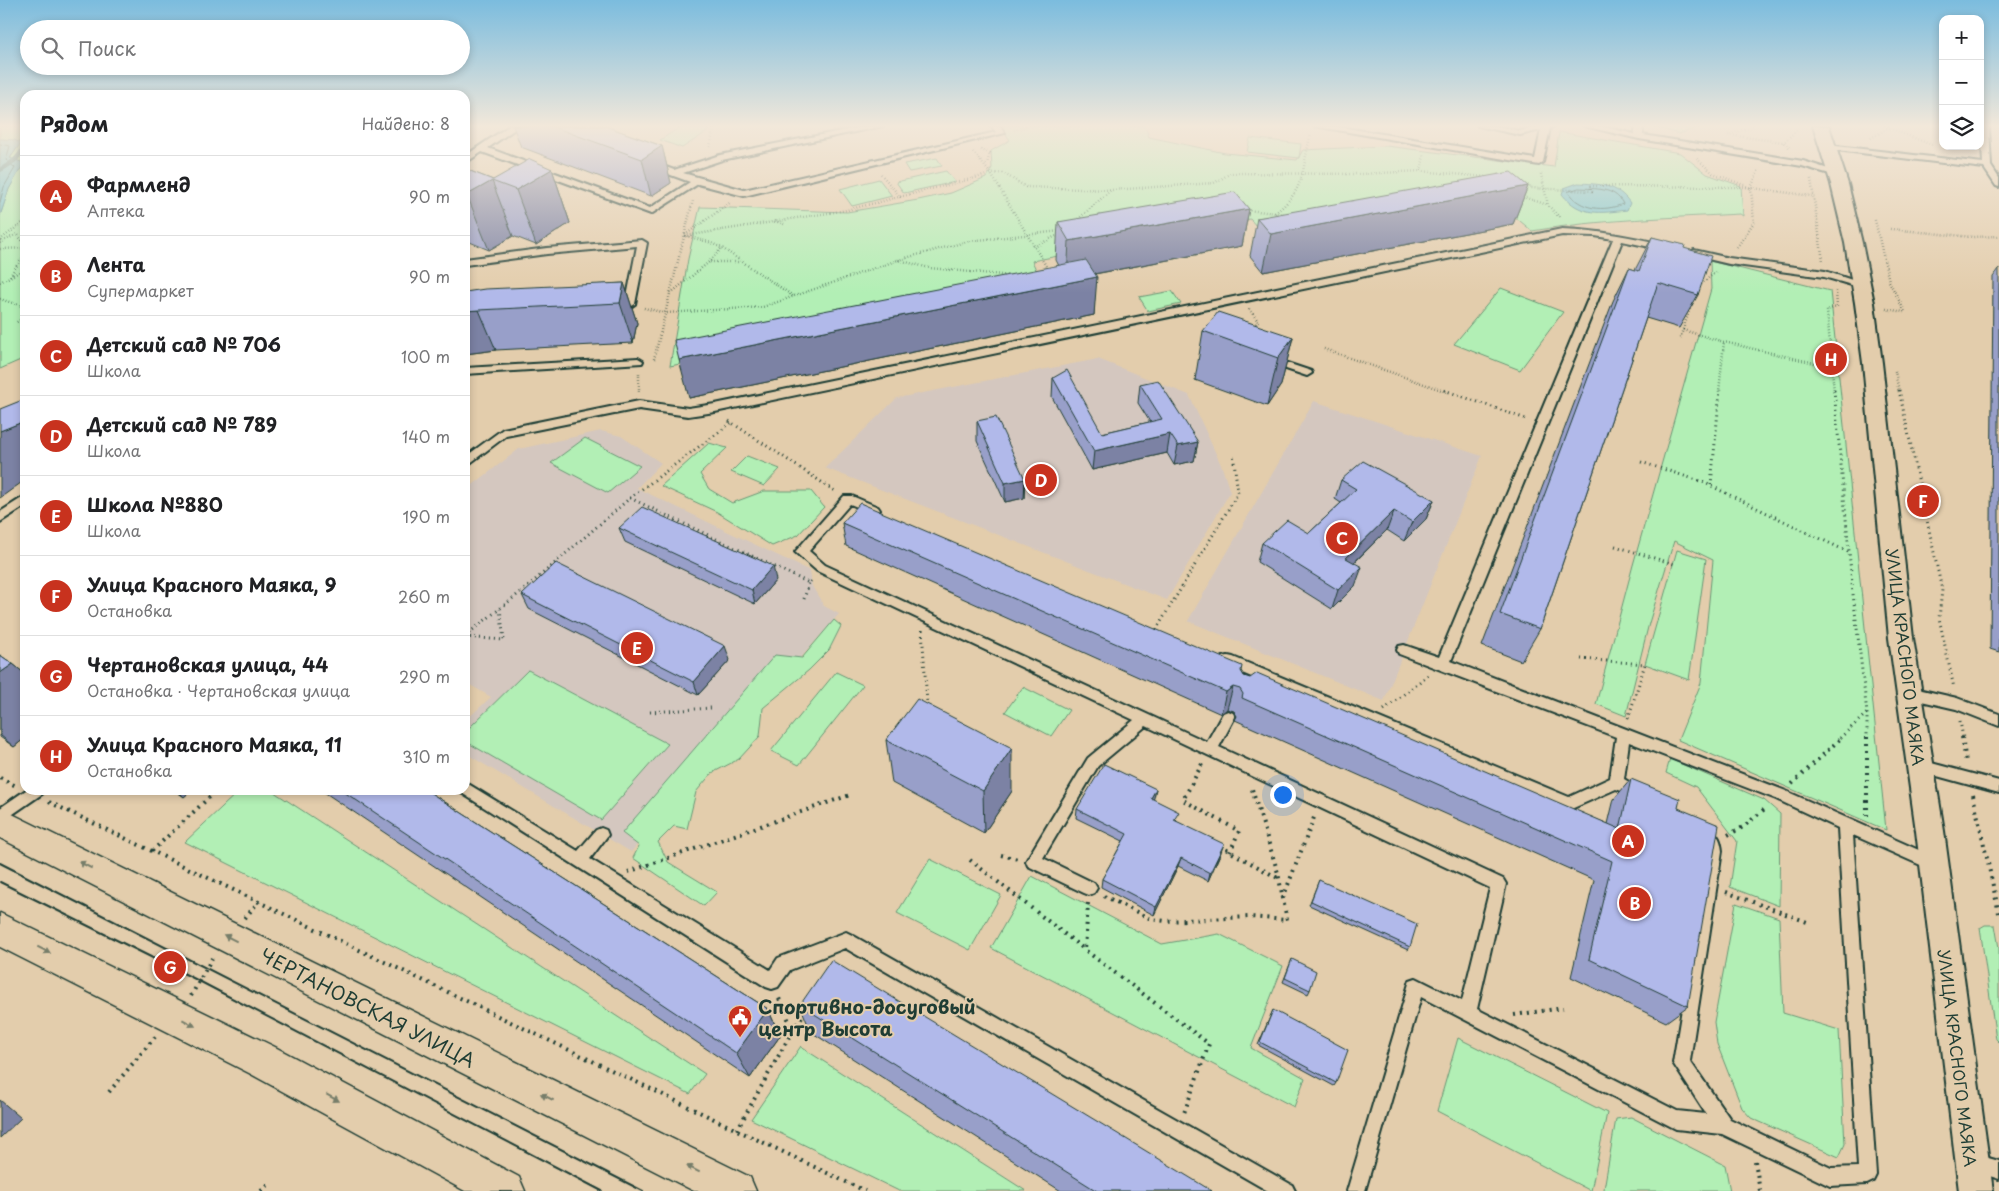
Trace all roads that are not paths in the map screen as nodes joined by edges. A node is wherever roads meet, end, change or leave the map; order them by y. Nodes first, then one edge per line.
1 (571, 182) edge
2 (696, 182) edge
3 (699, 182) edge
4 (793, 182) edge
5 (1839, 182) edge
6 (1619, 237) junction
7 (470, 261) edge
8 (1862, 285) junction
9 (602, 307) edge
10 (1263, 358) edge
11 (638, 361) road end
12 (470, 371) edge
13 (1307, 374) dead end
14 (470, 458) edge
15 (20, 504) edge
16 (884, 514) edge
17 (0, 518) edge
18 (1404, 650) dead end
19 (1218, 656) edge
20 (1443, 664) junction
21 (1254, 672) junction
22 (1246, 685) edge
23 (1909, 693) junction
24 (1228, 717) edge
25 (1144, 720) junction
26 (1999, 720) edge
27 (1623, 734) junction
28 (1210, 750) junction
29 (1920, 766) junction
30 (1617, 782) junction
31 (1999, 787) edge
32 (1634, 790) edge
33 (470, 791) edge
34 (30, 795) edge
35 (0, 816) edge
36 (0, 822) edge
37 (1845, 823) junction
38 (1699, 824) edge
39 (600, 835) dead end
40 (580, 860) junction
41 (1934, 864) junction
42 (1089, 888) road end
43 (0, 929) edge
44 (1474, 1016) junction
45 (1724, 1125) junction
46 (1972, 1162) junction
47 (1999, 1170) edge
48 (505, 1191) edge
49 (736, 1191) edge
50 (1286, 1191) edge
51 (1356, 1191) edge
52 (1976, 1191) edge

1 - 2 lane
3 - 4 lane
5 - 8 street, УЛИЦА КРАСНОГО МАЯКА
6 - 8 lane
6 - 14 lane
6 - 20 lane
7 - 9 lane
8 - 23 street, УЛИЦА КРАСНОГО МАЯКА
10 - 13 lane
11 - 12 lane
15 - 17 lane
16 - 25 lane
18 - 20 lane
19 - 21 lane
20 - 27 lane
21 - 22 lane
21 - 30 lane
23 - 26 lane
23 - 29 street, УЛИЦА КРАСНОГО МАЯКА
24 - 28 lane
25 - 28 lane
25 - 42 lane
27 - 30 lane
27 - 37 lane
28 - 44 lane
29 - 31 lane
29 - 41 street, УЛИЦА КРАСНОГО МАЯКА
30 - 32 lane
33 - 40 lane
34 - 35 lane
49 -> 36 main road, ЧЕРТАНОВСКАЯ УЛИЦА
37 - 41 lane
37 - 45 lane
38 - 45 lane
39 - 40 lane
40 - 50 lane
41 - 46 street, УЛИЦА КРАСНОГО МАЯКА
43 -> 48 main road
44 - 45 lane
44 - 51 lane
46 - 47 lane
46 - 52 street, УЛИЦА КРАСНОГО МАЯКА

